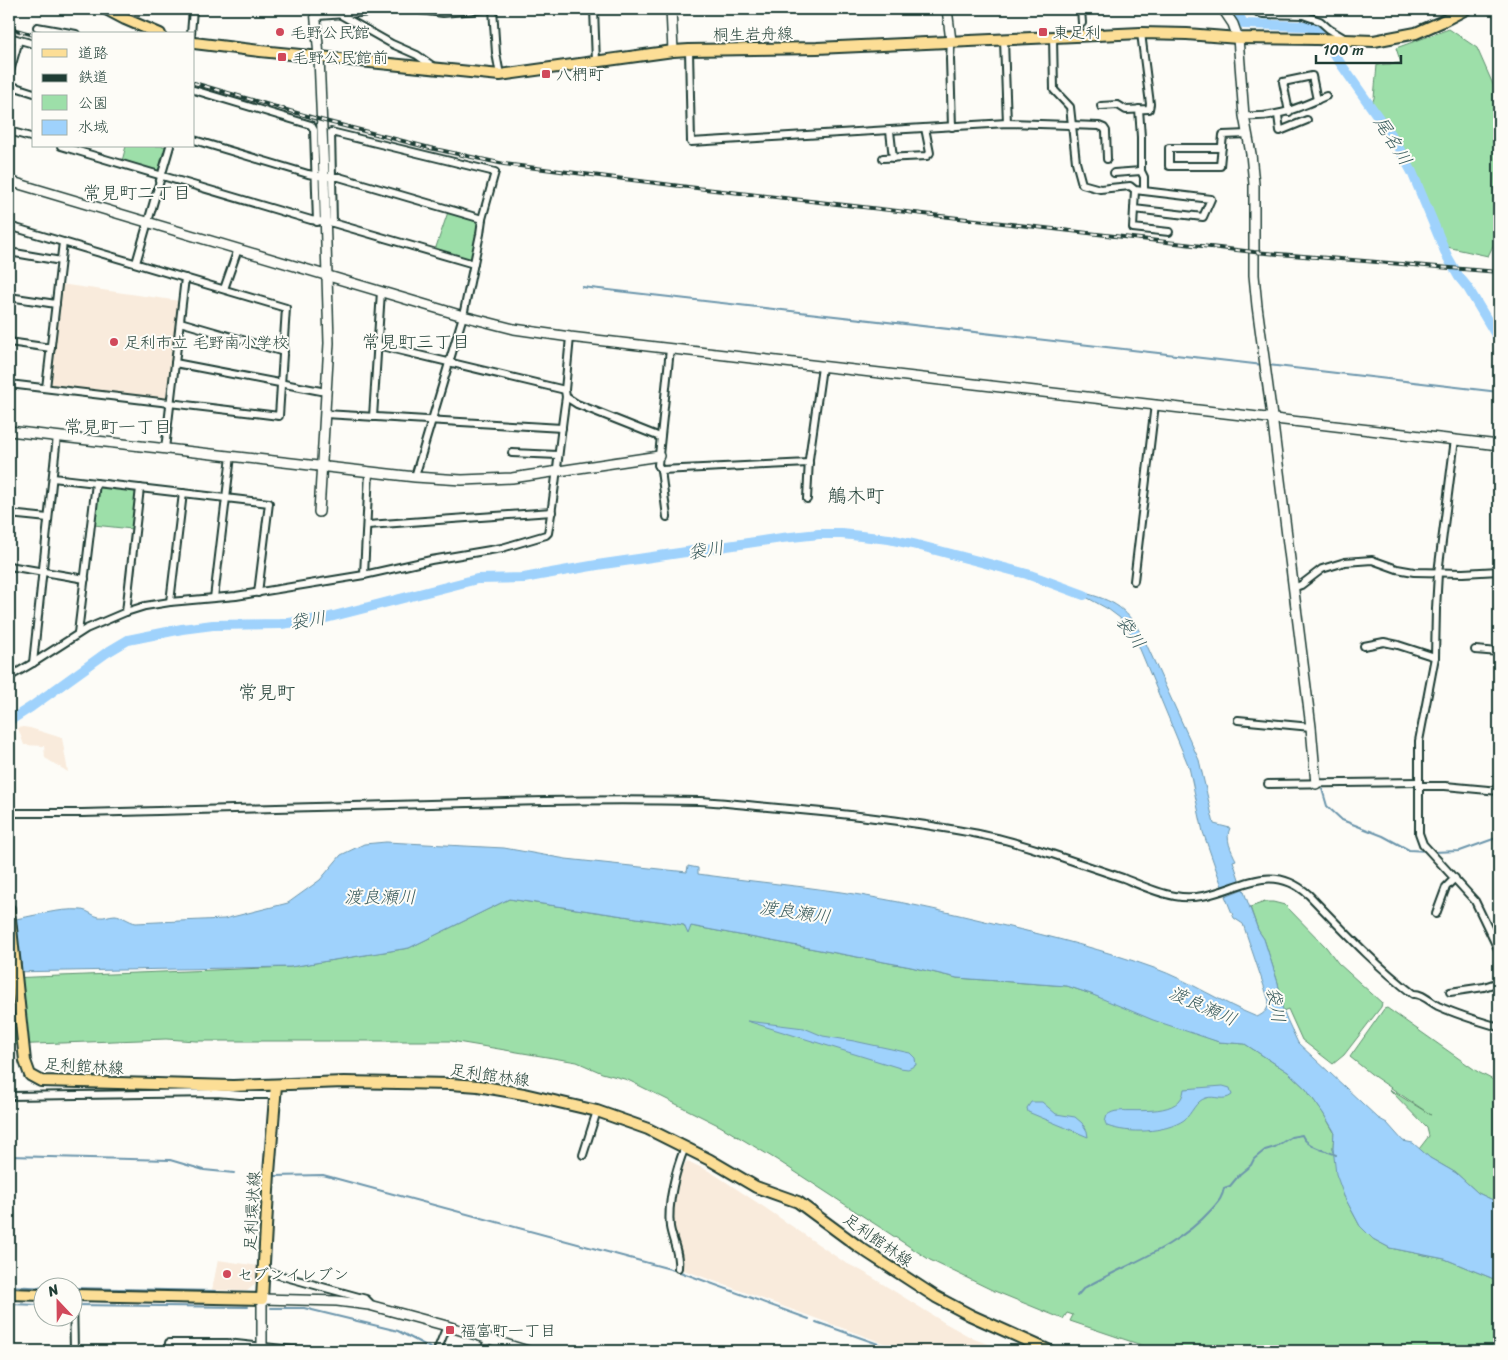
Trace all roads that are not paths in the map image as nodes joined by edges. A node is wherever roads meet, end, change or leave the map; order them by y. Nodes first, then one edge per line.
1 (106, 9) edge
2 (193, 9) edge
3 (404, 9) edge
4 (411, 9) edge
5 (487, 9) edge
6 (493, 9) edge
7 (594, 9) edge
8 (672, 9) edge
9 (947, 9) edge
10 (1081, 9) edge
11 (1224, 9) edge
12 (1254, 9) edge
13 (1466, 9) edge
14 (315, 12) edge
15 (1304, 12) edge
16 (339, 14) junction
17 (1082, 23) dead end
18 (37, 27) dead end
19 (65, 32) edge
20 (155, 32) edge
21 (191, 32) edge
22 (1141, 33) junction
23 (9, 37) edge
24 (1053, 37) junction
25 (1238, 38) junction
26 (19, 40) junction
27 (1004, 40) junction
28 (1348, 40) junction
29 (952, 41) junction
30 (32, 43) edge
31 (195, 43) edge
32 (689, 50) junction
33 (673, 51) junction
34 (319, 57) junction
35 (596, 62) junction
36 (437, 69) junction
37 (9, 75) edge
38 (500, 75) junction
39 (9, 85) edge
40 (195, 90) edge
41 (32, 92) edge
42 (1326, 96) dead end
43 (1317, 100) junction
44 (1101, 106) dead end
45 (1139, 110) junction
46 (1289, 112) junction
47 (1278, 115) junction
48 (1244, 116) junction
49 (1307, 120) dead end
50 (1007, 124) junction
51 (1072, 126) junction
52 (952, 127) junction
53 (925, 128) junction
54 (9, 131) edge
55 (890, 131) junction
56 (1248, 134) junction
57 (32, 137) edge
58 (195, 140) edge
59 (68, 148) edge
60 (169, 148) edge
61 (1222, 148) junction
62 (883, 158) dead end
63 (893, 158) junction
64 (1107, 158) dead end
65 (1141, 172) junction
66 (1114, 173) dead end
67 (162, 176) junction
68 (324, 177) junction
69 (9, 181) edge
70 (1135, 190) junction
71 (1144, 191) junction
72 (1134, 209) junction
73 (482, 219) junction
74 (148, 221) junction
75 (325, 223) junction
76 (9, 226) edge
77 (1169, 232) dead end
78 (63, 242) junction
79 (238, 249) junction
80 (9, 252) edge
81 (61, 261) junction
82 (136, 263) junction
83 (474, 264) junction
84 (327, 276) junction
85 (185, 278) junction
86 (224, 290) junction
87 (380, 291) junction
88 (9, 297) edge
89 (56, 304) junction
90 (463, 316) junction
91 (180, 322) junction
92 (570, 337) junction
93 (9, 342) edge
94 (377, 345) junction
95 (51, 348) junction
96 (670, 349) junction
97 (284, 352) junction
98 (449, 362) junction
99 (175, 363) junction
100 (822, 367) junction
101 (282, 383) junction
102 (9, 384) edge
103 (46, 388) junction
104 (326, 392) junction
105 (566, 393) junction
106 (170, 403) junction
107 (1155, 404) junction
108 (324, 414) junction
109 (373, 416) junction
110 (1272, 418) junction
111 (432, 420) junction
112 (562, 428) junction
113 (9, 431) edge
114 (57, 436) junction
115 (660, 437) junction
116 (1455, 439) junction
117 (1499, 444) edge
118 (165, 449) junction
119 (512, 453) dead end
120 (558, 455) junction
121 (230, 456) junction
122 (659, 456) junction
123 (809, 463) junction
124 (322, 466) junction
125 (661, 470) junction
126 (556, 471) junction
127 (369, 472) junction
128 (53, 478) junction
129 (416, 478) junction
130 (96, 483) junction
131 (140, 488) junction
132 (182, 493) junction
133 (226, 498) junction
134 (807, 499) dead end
135 (319, 512) dead end
136 (552, 512) junction
137 (9, 514) edge
138 (667, 517) dead end
139 (48, 518) junction
140 (368, 525) junction
141 (9, 566) edge
142 (1499, 570) edge
143 (42, 572) junction
144 (1438, 573) junction
145 (364, 575) junction
146 (85, 579) junction
147 (1134, 580) dead end
148 (1293, 588) junction
149 (258, 592) junction
150 (214, 598) junction
151 (170, 602) junction
152 (126, 612) junction
153 (78, 633) junction
154 (1364, 646) dead end
155 (1475, 650) dead end
156 (1499, 652) edge
157 (1435, 657) junction
158 (33, 663) junction
159 (9, 677) edge
160 (1238, 720) dead end
161 (1311, 727) junction
162 (1268, 784) dead end
163 (1316, 784) junction
164 (1419, 784) junction
165 (1499, 791) edge
166 (9, 813) edge
167 (1455, 878) junction
168 (9, 909) edge
169 (1436, 914) dead end
170 (1499, 952) edge
171 (1499, 982) edge
172 (1450, 992) dead end
173 (1499, 1027) edge
174 (276, 1090) junction
175 (9, 1096) edge
176 (597, 1111) junction
177 (686, 1147) junction
178 (583, 1155) dead end
179 (678, 1268) dead end
180 (264, 1271) junction
181 (9, 1294) edge
182 (32, 1295) edge
183 (82, 1295) edge
184 (262, 1299) junction
185 (369, 1305) junction
186 (447, 1326) junction
187 (74, 1328) edge
188 (488, 1339) junction
189 (262, 1349) edge
190 (74, 1351) edge
191 (168, 1351) edge
192 (302, 1351) edge
193 (437, 1351) edge
194 (484, 1351) edge
195 (528, 1351) edge
196 (1050, 1351) edge

1 - 20 main road
2 - 21 street
3 - 16 street
4 - 5 street
6 - 38 street
7 - 35 street
8 - 33 street
9 - 29 street
10 - 17 street
11 - 25 street
12 - 15 street
13 - 28 main road
14 - 16 street
14 - 34 street
15 - 28 street
16 - 36 street
18 - 19 street
22 - 24 main road, 桐生岩舟線
22 - 25 main road, 桐生岩舟線
22 - 45 street
23 - 26 street
24 - 27 main road, 桐生岩舟線
24 - 51 street
25 - 28 main road, 桐生岩舟線
25 - 48 street
26 - 30 street
26 - 37 street
27 - 29 main road, 桐生岩舟線
27 - 50 street
29 - 32 main road, 桐生岩舟線
29 - 52 street
31 - 34 main road, 桐生岩舟線
32 - 33 main road, 桐生岩舟線
32 - 55 street
33 - 35 main road, 桐生岩舟線
34 - 36 main road, 桐生岩舟線
34 - 68 street
35 - 38 main road, 桐生岩舟線
36 - 38 main road, 桐生岩舟線
39 - 41 street
40 - 68 street
42 - 43 street
43 - 46 street
43 - 46 street
44 - 45 street
45 - 65 street
46 - 47 street
47 - 48 street
47 - 49 street
48 - 56 street
50 - 51 street
50 - 52 street
51 - 64 street
51 - 70 street
52 - 53 street
53 - 55 street
53 - 63 street
54 - 57 street
55 - 63 street
56 - 61 street
56 - 110 street
58 - 68 street
59 - 67 street
60 - 67 street
61 - 61 street
62 - 63 street
65 - 66 street
65 - 71 street
67 - 74 street
67 - 75 street
68 - 73 street
68 - 73 street
68 - 75 street
69 - 74 street
70 - 71 street
70 - 72 street
71 - 72 street
72 - 77 street
73 - 83 street
74 - 79 street
74 - 82 street
75 - 83 street
75 - 84 street
76 - 78 street
78 - 81 street
78 - 82 street
79 - 84 street
79 - 86 street
80 - 81 street
81 - 89 street
82 - 85 street
83 - 90 street
84 - 87 street
84 - 104 street
85 - 86 street
85 - 91 street
86 - 97 street
87 - 90 street
87 - 94 street
88 - 89 street
89 - 95 street
90 - 92 street
90 - 98 street
91 - 97 street
91 - 99 street
92 - 96 street
92 - 105 street
93 - 95 street
94 - 98 street
94 - 109 street
95 - 103 street
96 - 100 street
96 - 115 street
97 - 101 street
98 - 105 street
98 - 111 street
99 - 101 street
99 - 106 street
100 - 107 street
100 - 123 street
101 - 104 street
101 - 106 street
102 - 103 street
103 - 106 street
104 - 108 street
105 - 112 street
105 - 115 street
106 - 118 street
107 - 110 street
107 - 147 street
108 - 109 street
108 - 124 street
109 - 111 street
110 - 116 street
110 - 148 street
111 - 112 street
111 - 129 street
112 - 120 street
113 - 114 street
114 - 118 street
114 - 128 street
115 - 122 street
116 - 117 street
116 - 144 street
118 - 121 street
119 - 120 street
120 - 126 street
121 - 124 street
121 - 133 street
122 - 125 street
122 - 126 street
123 - 125 street
123 - 134 street
124 - 127 street
124 - 135 street
125 - 138 street
126 - 129 street
126 - 136 street
127 - 129 street
127 - 140 street
128 - 130 street
128 - 139 street
130 - 131 street
130 - 146 street
131 - 132 street
131 - 152 street
132 - 133 street
132 - 151 street
133 - 149 street
133 - 150 street
136 - 140 street
136 - 145 street
137 - 139 street
139 - 143 street
140 - 145 street
141 - 143 street
142 - 144 street
143 - 146 street
143 - 158 street
144 - 148 street
144 - 157 street
145 - 149 street
146 - 153 street
148 - 161 street
149 - 150 street
150 - 151 street
151 - 152 street
152 - 153 street
153 - 158 street
154 - 157 street
155 - 156 street
157 - 164 street
158 - 159 street
160 - 161 street
161 - 163 street
162 - 163 street
163 - 164 street
164 - 165 street
164 - 167 street
166 - 173 street
167 - 169 street
167 - 170 street
168 - 174 main road, 足利館林線
171 - 172 street
174 - 175 street
174 - 176 main road, 足利館林線
174 - 180 main road, 足利環状線
176 - 177 main road, 足利館林線
176 - 178 street
177 - 179 street
177 - 196 main road, 足利館林線
180 - 184 main road, 足利環状線
180 - 185 street
181 - 182 main road
183 - 184 main road
184 - 185 street
184 - 189 street
185 - 186 street
186 - 188 street
186 - 193 street
187 - 190 street
188 - 194 street
188 - 195 street
189 - 191 street
189 - 192 street

